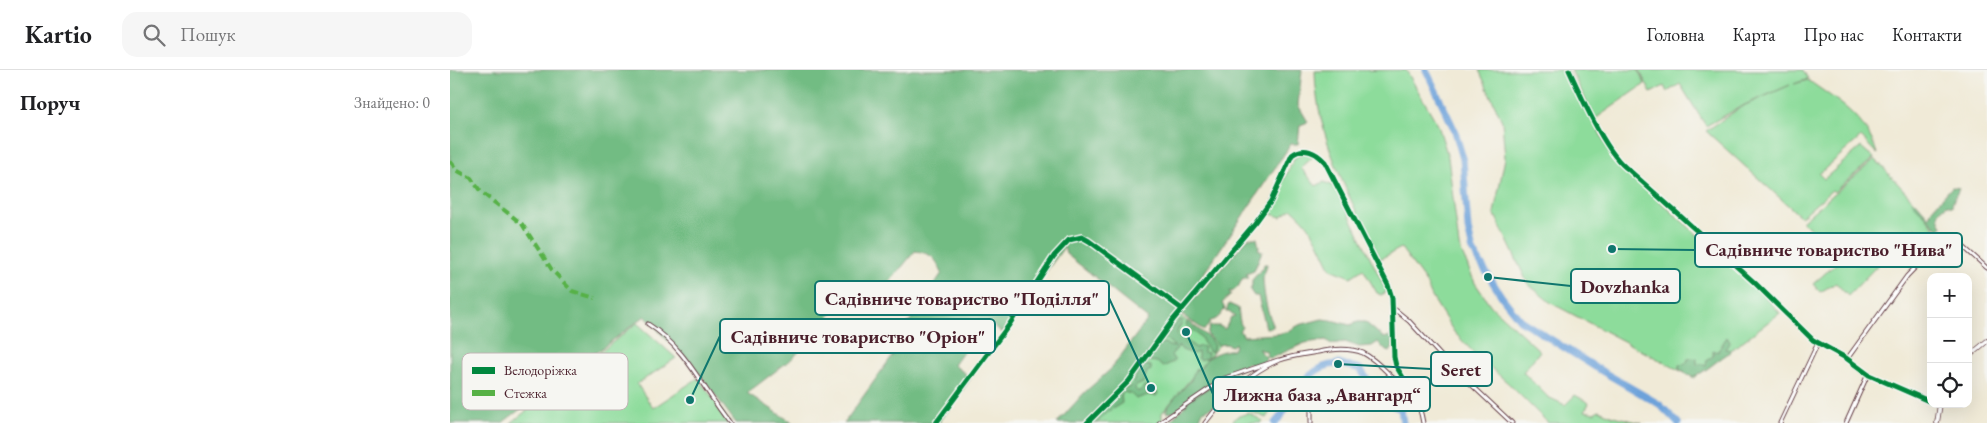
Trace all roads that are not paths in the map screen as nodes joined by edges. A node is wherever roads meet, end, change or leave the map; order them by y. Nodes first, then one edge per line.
1 (1569, 70) edge
2 (1987, 268) edge
3 (1182, 308) junction
4 (1393, 308) junction
5 (648, 324) dead end
6 (1987, 341) edge
7 (1818, 343) junction
8 (1972, 354) edge
9 (1283, 359) junction
10 (1848, 359) junction
11 (1868, 374) junction
12 (1412, 392) junction
13 (1927, 400) edge
14 (1311, 405) dead end
15 (1938, 408) edge
16 (730, 423) edge
17 (936, 423) edge
18 (1087, 423) edge
19 (1159, 423) edge
20 (1205, 423) edge
21 (1311, 423) edge
22 (1423, 423) edge
23 (1512, 423) edge
24 (1780, 423) edge
25 (1846, 423) edge
26 (1936, 423) edge

1 - 7 street
2 - 10 street
3 - 4 street
3 - 17 street
3 - 18 street
4 - 12 street
4 - 23 street
5 - 16 street
6 - 8 street
7 - 10 street
7 - 24 street
9 - 12 street
9 - 19 street
9 - 20 street
10 - 11 street
11 - 13 street
11 - 25 street
12 - 22 street
14 - 21 street
15 - 26 street

